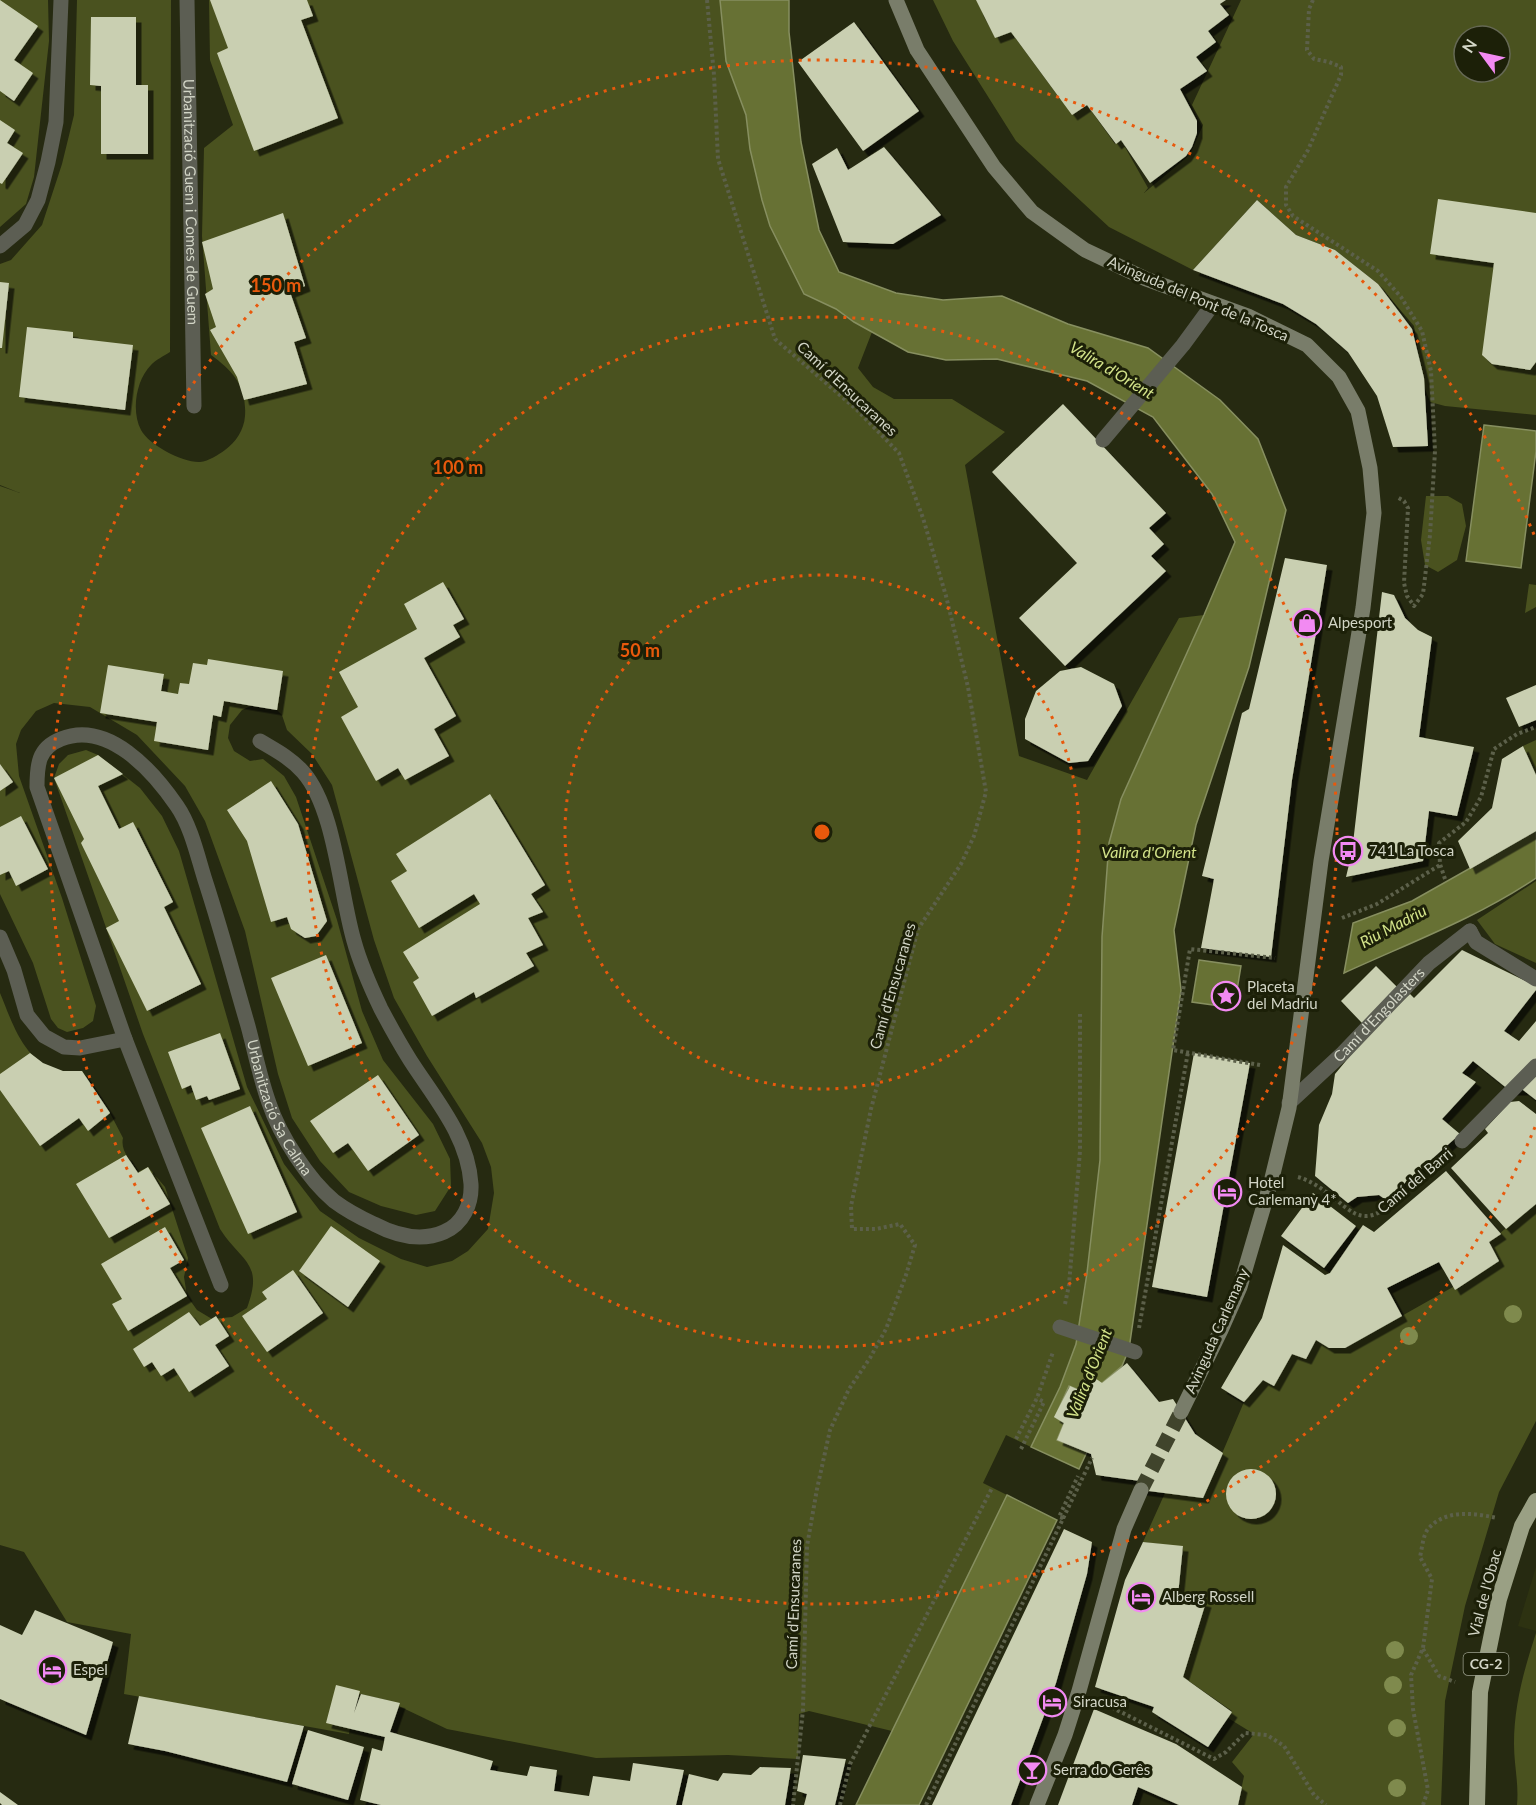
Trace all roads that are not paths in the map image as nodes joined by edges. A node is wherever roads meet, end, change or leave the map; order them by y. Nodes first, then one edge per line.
1 (61, 0) edge
2 (187, 0) edge
3 (896, 0) edge
4 (0, 246) edge
5 (1213, 303) junction
6 (194, 406) dead end
7 (1103, 440) dead end
8 (260, 741) dead end
9 (1321, 861) joint
10 (0, 937) edge
11 (1536, 979) edge
12 (125, 1039) junction
13 (1536, 1065) edge
14 (1289, 1103) junction
15 (1462, 1141) road end
16 (221, 1285) dead end
17 (1060, 1327) road end
18 (1135, 1352) road end
19 (1181, 1412) tunnel mouth
20 (1141, 1490) tunnel mouth
21 (1536, 1501) edge
22 (1037, 1805) edge
23 (1477, 1805) edge

1 - 4 street
2 - 6 street, Urbanització Guem i Comes de Guem
3 - 5 main road, Avinguda del Pont de la Tosca
5 - 7 street
5 - 9 main road, Avinguda del Pont de la Tosca
8 - 12 street, Urbanització Sa Calma
9 - 14 main road, Avinguda Carlemany
10 - 12 street
11 - 14 street, Camí d'Engolasters
12 - 16 street, Urbanització Sa Calma
13 - 15 street, Camí del Barri
14 - 19 main road, Avinguda Carlemany
17 - 18 street
20 - 22 main road
21 - 23 highway, Vial de l'Obac / CG-2

